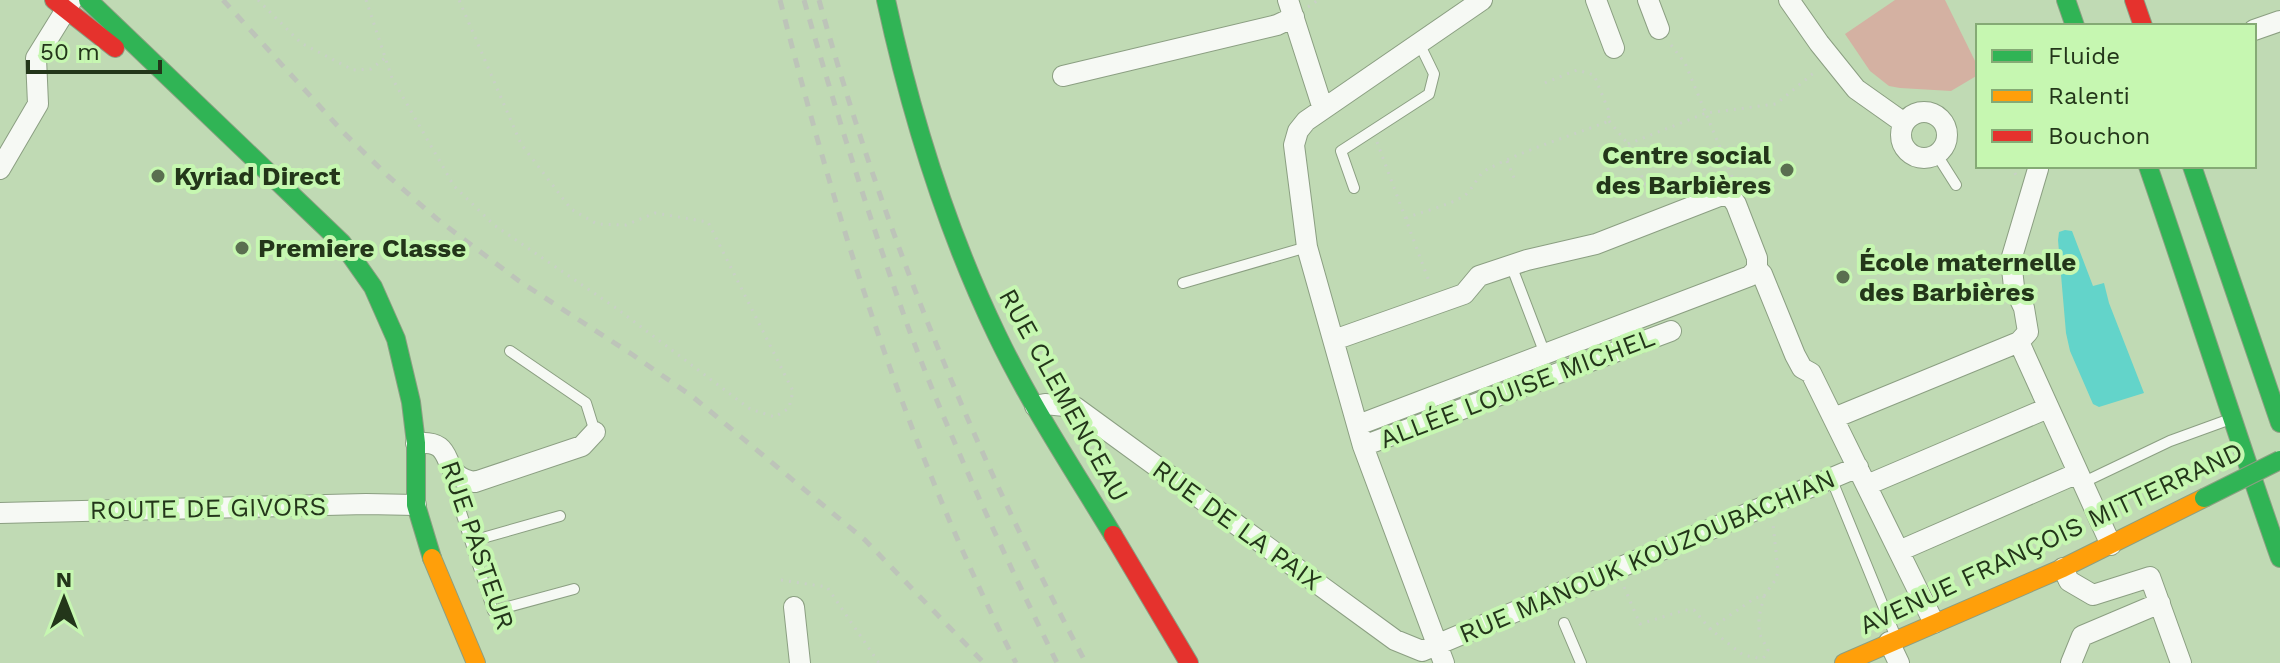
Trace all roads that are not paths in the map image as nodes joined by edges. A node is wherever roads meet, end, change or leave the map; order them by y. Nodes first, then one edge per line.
1 (88, 0) edge
2 (886, 0) edge
3 (1482, 0) edge
4 (1596, 0) edge
5 (1648, 0) edge
6 (1789, 0) edge
7 (2066, 0) edge
8 (2134, 0) edge
9 (64, 3) edge
10 (2155, 6) dead end
11 (1291, 9) edge
12 (2280, 21) edge
13 (2074, 24) edge
14 (2142, 24) edge
15 (2160, 24) edge
16 (1659, 29) road end
17 (2256, 29) edge
18 (1419, 43) junction
19 (1614, 48) dead end
20 (1063, 76) dead end
21 (1323, 109) junction
22 (1904, 123) junction
23 (1937, 155) junction
24 (260, 163) junction
25 (2149, 168) edge
26 (2194, 168) edge
27 (0, 169) edge
28 (2038, 169) dead end
29 (1956, 185) dead end
30 (1354, 188) dead end
31 (1307, 247) junction
32 (1511, 265) junction
33 (1757, 269) junction
34 (1183, 283) dead end
35 (2175, 301) dead end
36 (1671, 331) dead end
37 (1334, 340) junction
38 (2019, 342) junction
39 (510, 351) dead end
40 (1545, 354) junction
41 (1035, 406) junction
42 (2048, 408) junction
43 (1834, 418) junction
44 (2231, 420) junction
45 (2280, 423) edge
46 (1358, 425) junction
47 (595, 432) joint
48 (416, 443) junction
49 (1363, 446) junction
50 (2280, 460) edge
51 (1862, 476) junction
52 (1831, 478) junction
53 (2080, 478) junction
54 (464, 480) junction
55 (416, 505) junction
56 (0, 513) edge
57 (560, 516) dead end
58 (472, 541) junction
59 (2111, 545) junction
60 (1899, 551) junction
61 (2280, 558) edge
62 (2063, 568) junction
63 (574, 589) dead end
64 (2160, 603) junction
65 (794, 607) dead end
66 (1564, 623) dead end
67 (1934, 623) junction
68 (1893, 640) junction
69 (1440, 654) edge
70 (476, 663) edge
71 (493, 663) edge
72 (800, 663) edge
73 (1189, 663) edge
74 (1581, 663) edge
75 (1844, 663) edge
76 (1899, 663) edge
77 (2071, 663) edge
78 (2181, 663) edge

1 - 24 main road, RUE PASTEUR
2 - 41 main road, RUE CLEMENCEAU
3 - 18 street
4 - 19 street
5 - 16 street
6 - 22 street
7 - 13 main road
8 - 14 main road
9 - 24 main road, RUE PASTEUR
9 - 27 street
10 - 15 main road
11 - 20 street
11 - 21 street
12 - 17 street
18 - 21 street
18 - 30 lane
21 - 31 street
22 - 23 street
22 - 23 street
23 - 29 lane
24 - 48 main road, RUE PASTEUR
25 - 44 main road
26 - 45 main road
28 - 38 street
31 - 34 lane
31 - 37 street
32 - 33 street
32 - 37 street
32 - 40 lane
33 - 40 street
33 - 43 street
35 - 44 main road
36 - 49 street, ALLÉE LOUISE MICHEL
37 - 46 street
38 - 42 street
38 - 43 street
39 - 47 lane
40 - 46 street
41 - 69 street, RUE DE LA PAIX
41 - 73 main road, RUE CLEMENCEAU
42 - 51 street, RUE MANOUK KOUZOUBACHIAN
42 - 53 street
43 - 51 street
44 - 53 lane
44 - 61 main road
46 - 49 street
47 - 54 street
48 - 54 street
48 - 55 main road, RUE PASTEUR
48 - 71 main road, RUE PASTEUR
49 - 69 street
50 - 59 main road, AVENUE FRANÇOIS MITTERRAND, bridge
51 - 52 street, RUE MANOUK KOUZOUBACHIAN
51 - 60 street
52 - 68 lane
52 - 69 street, RUE MANOUK KOUZOUBACHIAN
53 - 59 street
53 - 60 street
54 - 58 lane
55 - 56 street, ROUTE DE GIVORS
55 - 70 main road, RUE PASTEUR
57 - 58 lane
58 - 63 lane
59 - 62 main road, AVENUE FRANÇOIS MITTERRAND
60 - 67 street
62 - 64 street
62 - 67 main road, AVENUE FRANÇOIS MITTERRAND
64 - 77 street
64 - 78 street
65 - 72 street
66 - 74 lane
67 - 68 main road, AVENUE FRANÇOIS MITTERRAND
68 - 75 main road, AVENUE FRANÇOIS MITTERRAND
68 - 76 street

